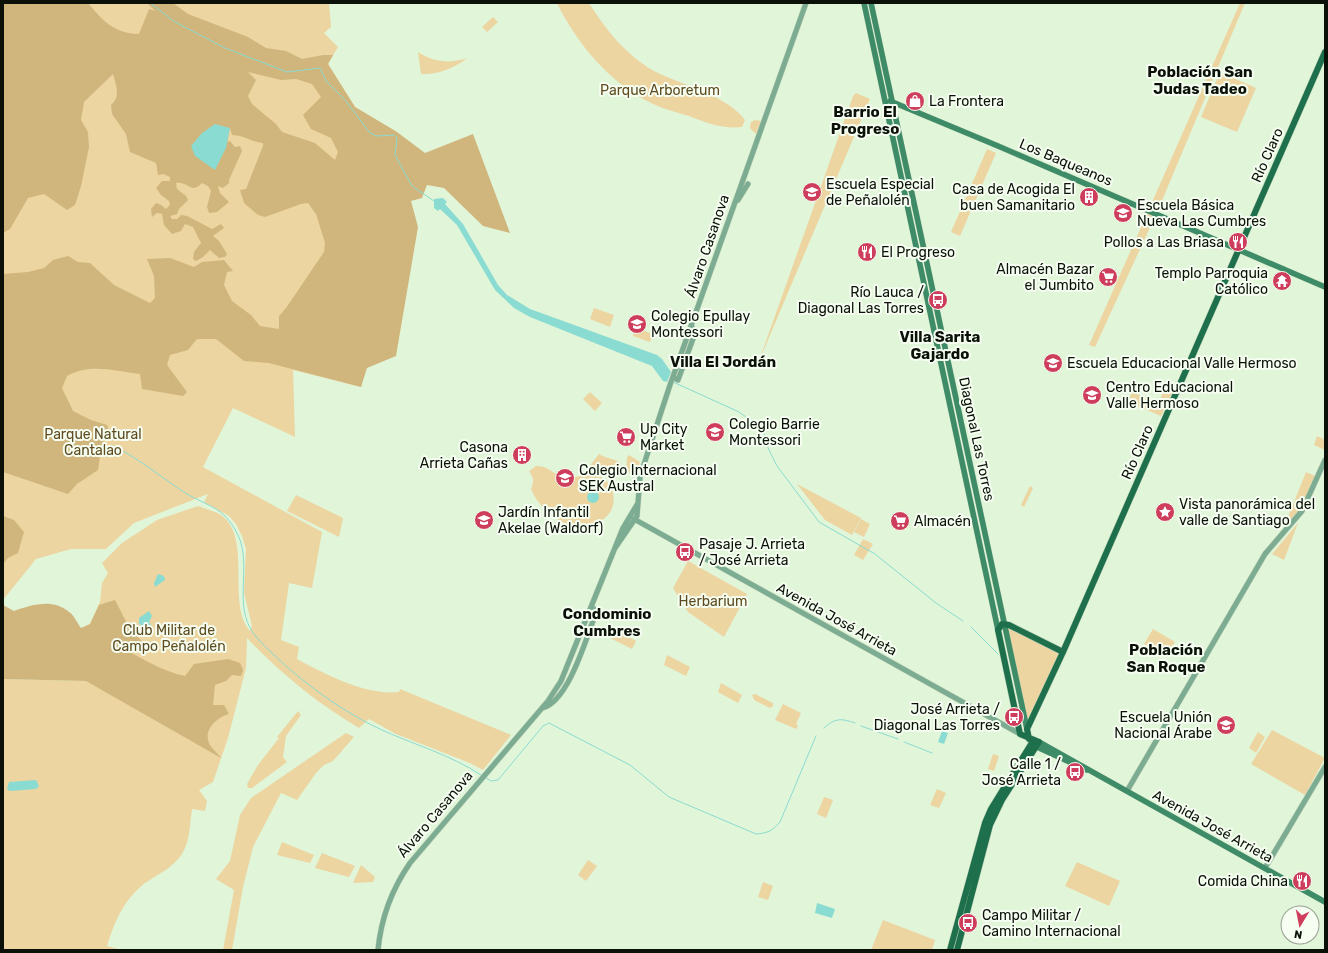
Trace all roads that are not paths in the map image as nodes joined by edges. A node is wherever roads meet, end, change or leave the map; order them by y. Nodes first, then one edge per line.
1 (806, 3) edge
2 (864, 3) edge
3 (871, 3) edge
4 (1325, 52) edge
5 (884, 99) junction
6 (893, 102) junction
7 (748, 184) dead end
8 (733, 208) junction
9 (1238, 249) junction
10 (1325, 287) edge
11 (692, 326) junction
12 (673, 380) junction
13 (1325, 460) edge
14 (639, 500) junction
15 (630, 517) junction
16 (635, 520) junction
17 (615, 548) junction
18 (1005, 624) junction
19 (998, 630) junction
20 (1063, 652) junction
21 (1027, 729) junction
22 (1020, 734) junction
23 (1035, 742) junction
24 (1325, 767) edge
25 (1127, 791) junction
26 (1265, 868) junction
27 (1325, 902) edge
28 (378, 950) edge
29 (950, 950) edge
30 (957, 950) edge

1 - 8 street, Álvaro Casanova
2 - 5 main road, Diagonal Las Torres
3 - 6 main road, Diagonal Las Torres
4 - 9 main road, Río Claro
5 - 6 main road, Los Baqueanos
5 - 19 main road, Diagonal Las Torres
6 - 9 main road, Los Baqueanos
6 - 18 main road, Diagonal Las Torres
7 - 8 street
8 - 11 street, Álvaro Casanova
9 - 10 main road, Los Baqueanos
9 - 20 main road, Río Claro
11 - 12 street, Álvaro Casanova
11 - 12 street, Álvaro Casanova
12 - 14 street, Álvaro Casanova
13 - 25 street
14 - 15 street, Álvaro Casanova
14 - 16 street, Álvaro Casanova
15 - 16 street, Avenida José Arrieta
15 - 17 street, Álvaro Casanova
16 - 17 street, Álvaro Casanova
16 - 22 street, Avenida José Arrieta
17 - 28 street, Álvaro Casanova
18 - 19 main road
18 - 20 main road
18 - 21 main road, Diagonal Las Torres
19 - 22 main road, Diagonal Las Torres
20 - 21 main road, Río Claro
21 - 23 main road, Diagonal Las Torres
22 - 23 main road, Avenida José Arrieta
23 - 25 main road, Avenida José Arrieta
23 - 29 main road
23 - 30 main road
24 - 26 street
25 - 26 main road, Avenida José Arrieta
26 - 27 main road, Avenida José Arrieta

